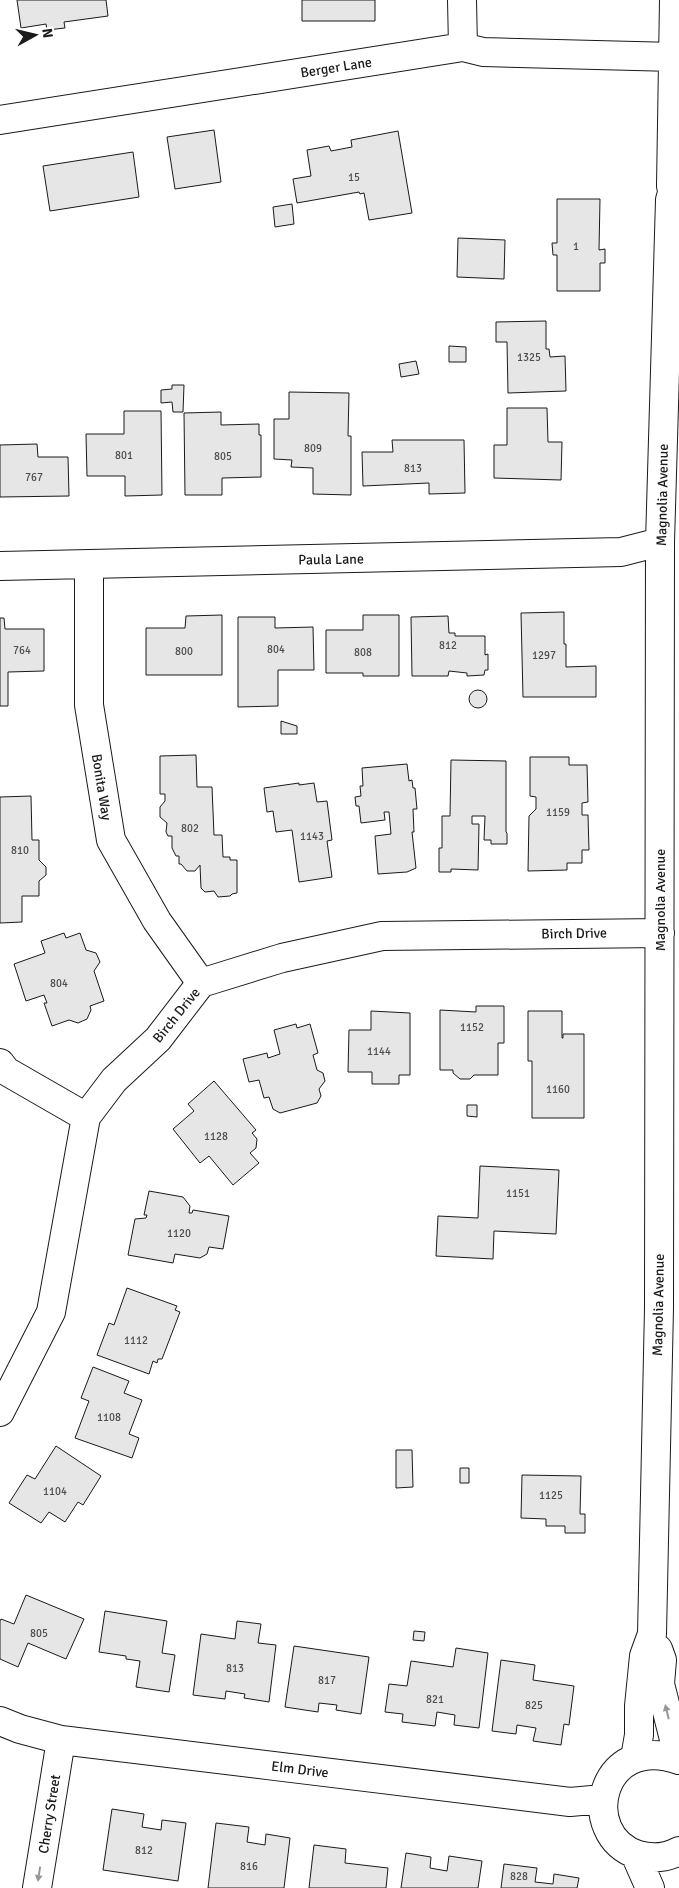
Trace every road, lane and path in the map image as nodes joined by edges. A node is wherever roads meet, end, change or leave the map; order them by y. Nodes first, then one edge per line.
1 (462, 0) edge
2 (674, 0) edge
3 (463, 47) junction
4 (674, 57) junction
5 (0, 120) edge
6 (679, 167) edge
7 (670, 200) junction
8 (660, 542) junction
9 (90, 565) junction
10 (0, 566) edge
11 (660, 933) junction
12 (201, 983) junction
13 (0, 1064) edge
14 (86, 1117) junction
15 (669, 1148) edge
16 (0, 1412) edge
17 (652, 1634) junction
18 (0, 1721) edge
19 (61, 1740) junction
20 (634, 1758) junction
21 (679, 1759) edge
22 (603, 1799) junction
23 (676, 1853) edge
24 (635, 1854) junction
25 (37, 1888) edge
26 (650, 1888) edge
27 (656, 1888) edge

1 - 3 street
2 - 4 street
3 - 4 street, Berger Lane
3 - 5 street, Berger Lane
4 - 7 street
6 - 7 street, Magnolia Avenue
7 - 8 street, Magnolia Avenue
8 - 9 street, Paula Lane
8 - 11 street, Magnolia Avenue
9 - 10 street, Paula Lane
9 - 12 street, Bonita Way
11 - 12 street, Birch Drive
11 - 15 street, Magnolia Avenue
12 - 14 street, Birch Drive
13 - 14 street
14 - 16 street, Birch Drive
15 - 17 street, Magnolia Avenue
17 - 20 street, Magnolia Avenue
21 -> 17 street, Magnolia Avenue
18 - 19 street, Elm Drive
19 - 22 street, Elm Drive
19 -> 25 street, Cherry Street
20 - 21 street
20 - 22 street
22 - 24 street
23 - 24 street
23 - 27 street
24 - 26 street

